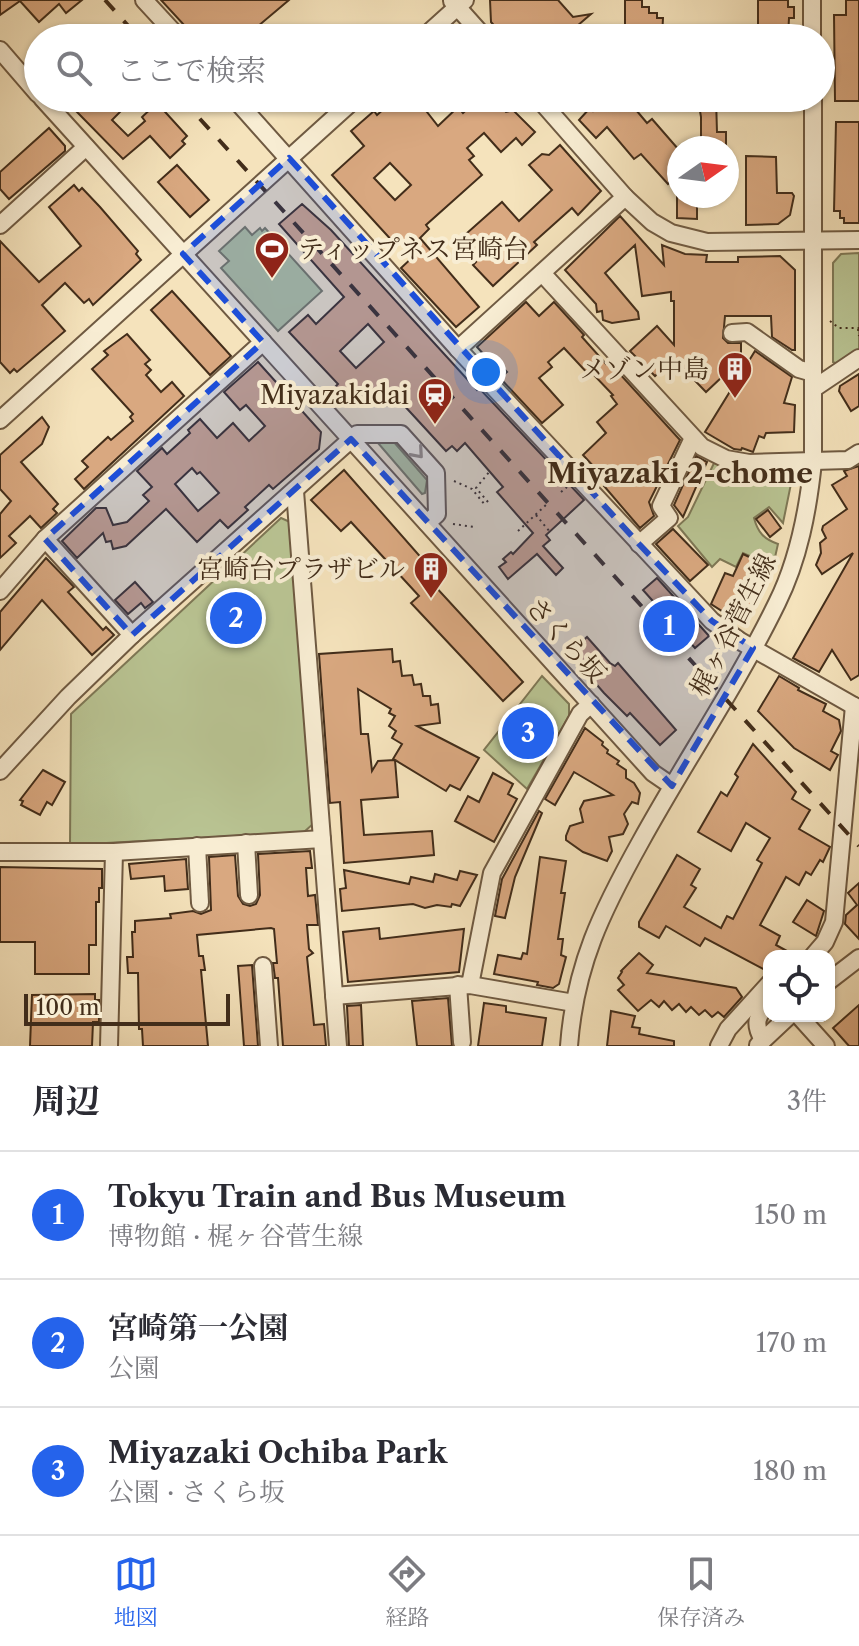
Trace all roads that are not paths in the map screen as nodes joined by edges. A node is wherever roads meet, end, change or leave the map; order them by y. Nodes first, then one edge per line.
1 (144, 0) edge
2 (812, 0) edge
3 (458, 2) edge
4 (166, 24) edge
5 (437, 24) edge
6 (474, 24) edge
7 (812, 24) edge
8 (0, 50) edge
9 (24, 78) edge
10 (54, 112) edge
11 (247, 112) edge
12 (340, 112) edge
13 (550, 112) edge
14 (813, 112) edge
15 (86, 147) junction
16 (289, 158) junction
17 (625, 197) junction
18 (0, 225) edge
19 (814, 240) junction
20 (859, 240) edge
21 (183, 254) junction
22 (542, 273) junction
23 (732, 333) dead end
24 (263, 342) junction
25 (458, 349) junction
26 (859, 358) edge
27 (813, 381) junction
28 (0, 420) edge
29 (693, 438) junction
30 (351, 439) junction
31 (859, 453) edge
32 (813, 462) junction
33 (295, 491) junction
34 (427, 523) junction
35 (45, 539) junction
36 (639, 544) junction
37 (0, 591) edge
38 (132, 635) junction
39 (753, 648) junction
40 (591, 704) junction
41 (857, 705) edge
42 (1, 766) edge
43 (672, 786) junction
44 (853, 788) edge
45 (322, 839) junction
46 (246, 843) junction
47 (197, 846) junction
48 (0, 852) edge
49 (114, 852) junction
50 (249, 895) dead end
51 (200, 903) dead end
52 (818, 950) edge
53 (859, 958) edge
54 (263, 966) dead end
55 (835, 976) edge
56 (464, 985) junction
57 (763, 991) edge
58 (334, 996) junction
59 (574, 1003) junction
60 (763, 1010) edge
61 (783, 1022) edge
62 (804, 1022) edge
63 (462, 1042) dead end
64 (760, 1043) edge
65 (109, 1046) edge
66 (269, 1046) edge
67 (338, 1046) edge
68 (569, 1046) edge
69 (719, 1046) edge
70 (826, 1046) edge

1 - 4 street
2 - 7 street
3 - 5 street
3 - 6 street
8 - 9 street, さくら坂
10 - 15 street, さくら坂
11 - 16 street
12 - 16 street
13 - 17 street
14 - 19 street, 梶ヶ谷菅生線
15 - 18 street
15 - 21 street, さくら坂
16 - 21 street
16 - 25 street
17 - 19 street
17 - 22 street
19 - 20 street
19 - 27 street, 梶ヶ谷菅生線
21 - 24 street, さくら坂
21 - 28 street
22 - 25 street
22 - 29 street
23 - 27 street
24 - 30 street, さくら坂
24 - 35 street
25 - 36 street
26 - 27 street
27 - 32 street, 梶ヶ谷菅生線
29 - 32 street
29 - 36 street
30 - 33 street
30 - 34 street, さくら坂
30 -> 34 street
31 - 32 street
32 - 39 street, 梶ヶ谷菅生線
33 - 38 street
33 - 45 street
34 - 40 street, さくら坂
35 - 37 street
35 - 38 street
36 - 39 street
38 - 42 street
39 - 41 street
39 - 43 street, 梶ヶ谷菅生線
40 - 43 street, さくら坂
40 - 56 street
41 - 44 street
43 - 59 street, 梶ヶ谷菅生線
44 - 52 street
45 - 46 street
45 - 58 street
46 - 47 street
46 - 50 street
47 - 49 street
47 - 51 street
48 - 49 street
49 - 65 street
53 - 55 street
54 - 66 street
56 - 58 street
56 - 59 street
56 - 63 street
57 - 69 street
58 - 67 street
59 - 68 street, 梶ヶ谷菅生線
60 - 64 street
61 - 64 street
62 - 70 street

